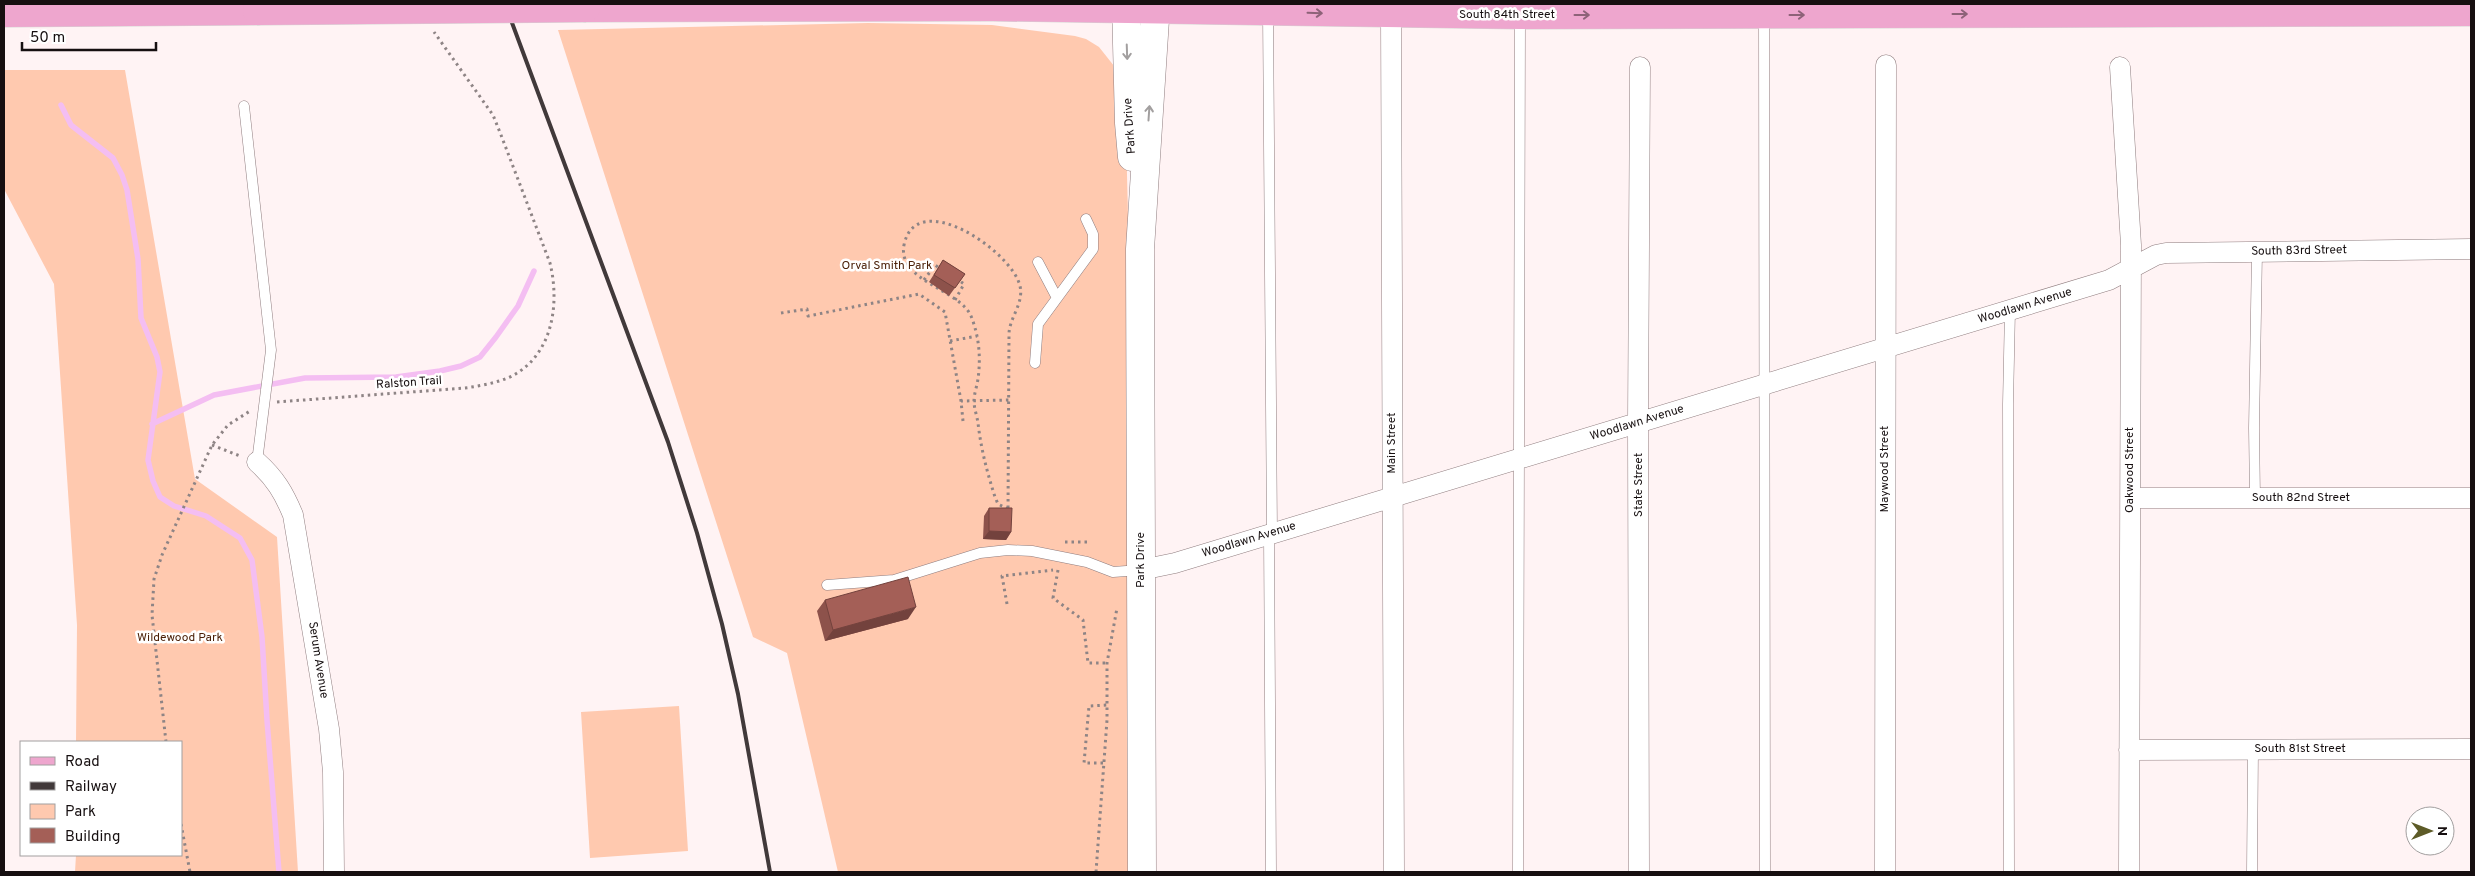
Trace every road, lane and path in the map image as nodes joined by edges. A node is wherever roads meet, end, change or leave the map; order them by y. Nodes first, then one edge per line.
1 (1126, 7) edge
2 (1156, 7) edge
3 (2038, 9) edge
4 (1268, 11) junction
5 (2471, 12) edge
6 (4, 13) edge
7 (1391, 14) junction
8 (1520, 15) junction
9 (1764, 15) junction
10 (430, 24) dead end
11 (1886, 65) dead end
12 (1640, 67) dead end
13 (2120, 68) dead end
14 (244, 106) dead end
15 (1086, 219) dead end
16 (1140, 249) junction
17 (2471, 249) edge
18 (2256, 252) junction
19 (1038, 262) dead end
20 (2131, 269) junction
21 (942, 270) edge
22 (949, 274) edge
23 (924, 280) junction
24 (1057, 298) junction
25 (955, 300) junction
26 (2010, 310) junction
27 (781, 313) dead end
28 (977, 336) junction
29 (950, 341) junction
30 (1886, 347) junction
31 (1035, 363) dead end
32 (1764, 384) junction
33 (974, 400) junction
34 (1009, 400) junction
35 (961, 401) junction
36 (262, 405) junction
37 (964, 421) dead end
38 (1638, 422) junction
39 (212, 445) junction
40 (1520, 458) junction
41 (256, 462) junction
42 (1392, 497) junction
43 (2131, 498) junction
44 (2255, 498) junction
45 (2471, 498) edge
46 (1008, 509) junction
47 (1008, 518) edge
48 (1271, 534) junction
49 (1058, 542) dead end
50 (1087, 542) dead end
51 (1060, 557) junction
52 (1058, 570) junction
53 (1141, 570) junction
54 (828, 585) dead end
55 (1007, 604) dead end
56 (1117, 608) dead end
57 (1107, 663) junction
58 (1107, 706) junction
59 (166, 741) edge
60 (2471, 749) edge
61 (2130, 750) junction
62 (2253, 750) junction
63 (1103, 763) junction
64 (182, 829) edge
65 (190, 872) edge
66 (334, 872) edge
67 (1096, 872) edge
68 (1142, 872) edge
69 (1271, 872) edge
70 (1394, 872) edge
71 (1518, 872) edge
72 (1639, 872) edge
73 (1765, 872) edge
74 (1885, 872) edge
75 (2009, 872) edge
76 (2129, 872) edge
77 (2252, 872) edge

1 - 2 main road, South 84th Street
1 - 6 main road, South 84th Street, bridge
1 -> 16 street, Park Drive
2 - 4 main road, South 84th Street
16 -> 2 street, Park Drive
3 - 5 main road, South 84th Street
9 -> 3 main road, South 84th Street
4 -> 7 main road, South 84th Street
4 - 48 lane
7 - 8 main road, South 84th Street
7 - 42 street, Main Street
8 -> 9 main road, South 84th Street
8 - 40 lane
9 - 32 lane
10 - 36 path, Ralston Trail
11 - 30 street, Maywood Street
12 - 38 street, State Street
13 - 20 street, Oakwood Street
14 - 36 lane
15 - 24 lane
16 - 53 street, Park Drive
17 - 18 street, South 83rd Street
18 - 20 street, South 83rd Street
18 - 44 lane
19 - 24 lane
20 - 26 street, Woodlawn Avenue
20 - 43 street, Oakwood Street
21 - 23 path
22 - 25 path
23 - 25 path
23 - 34 path
24 - 31 lane
25 - 28 path
26 - 30 street, Woodlawn Avenue
26 - 75 lane
27 - 29 path
28 - 29 path
28 - 33 path
29 - 35 path
30 - 32 street, Woodlawn Avenue
30 - 74 street, Maywood Street
32 - 38 street, Woodlawn Avenue
32 - 73 lane
33 - 34 path
33 - 35 path
33 - 46 path
34 - 46 path
35 - 37 path
36 - 39 path, Ralston Trail
36 - 41 lane
38 - 40 street, Woodlawn Avenue
38 - 72 street, State Street
39 - 41 path
39 - 59 path, Ralston Trail
40 - 42 street, Woodlawn Avenue
40 - 71 lane
41 - 66 street, Serum Avenue
42 - 48 street, Woodlawn Avenue
42 - 70 street, Main Street
43 - 44 street, South 82nd Street
43 - 61 street, Oakwood Street
44 - 45 street, South 82nd Street
46 - 47 path
48 - 53 street, Woodlawn Avenue
48 - 69 lane
49 - 50 path
51 - 52 path
51 - 53 lane
51 - 54 lane
52 - 55 path
52 - 57 path
53 - 68 street, Park Drive
56 - 57 path
57 - 58 path
58 - 63 path
58 - 63 path
60 - 62 street, South 81st Street
61 - 62 street, South 81st Street
61 - 76 street, Oakwood Street
62 - 77 lane
63 - 67 path
64 - 65 path

